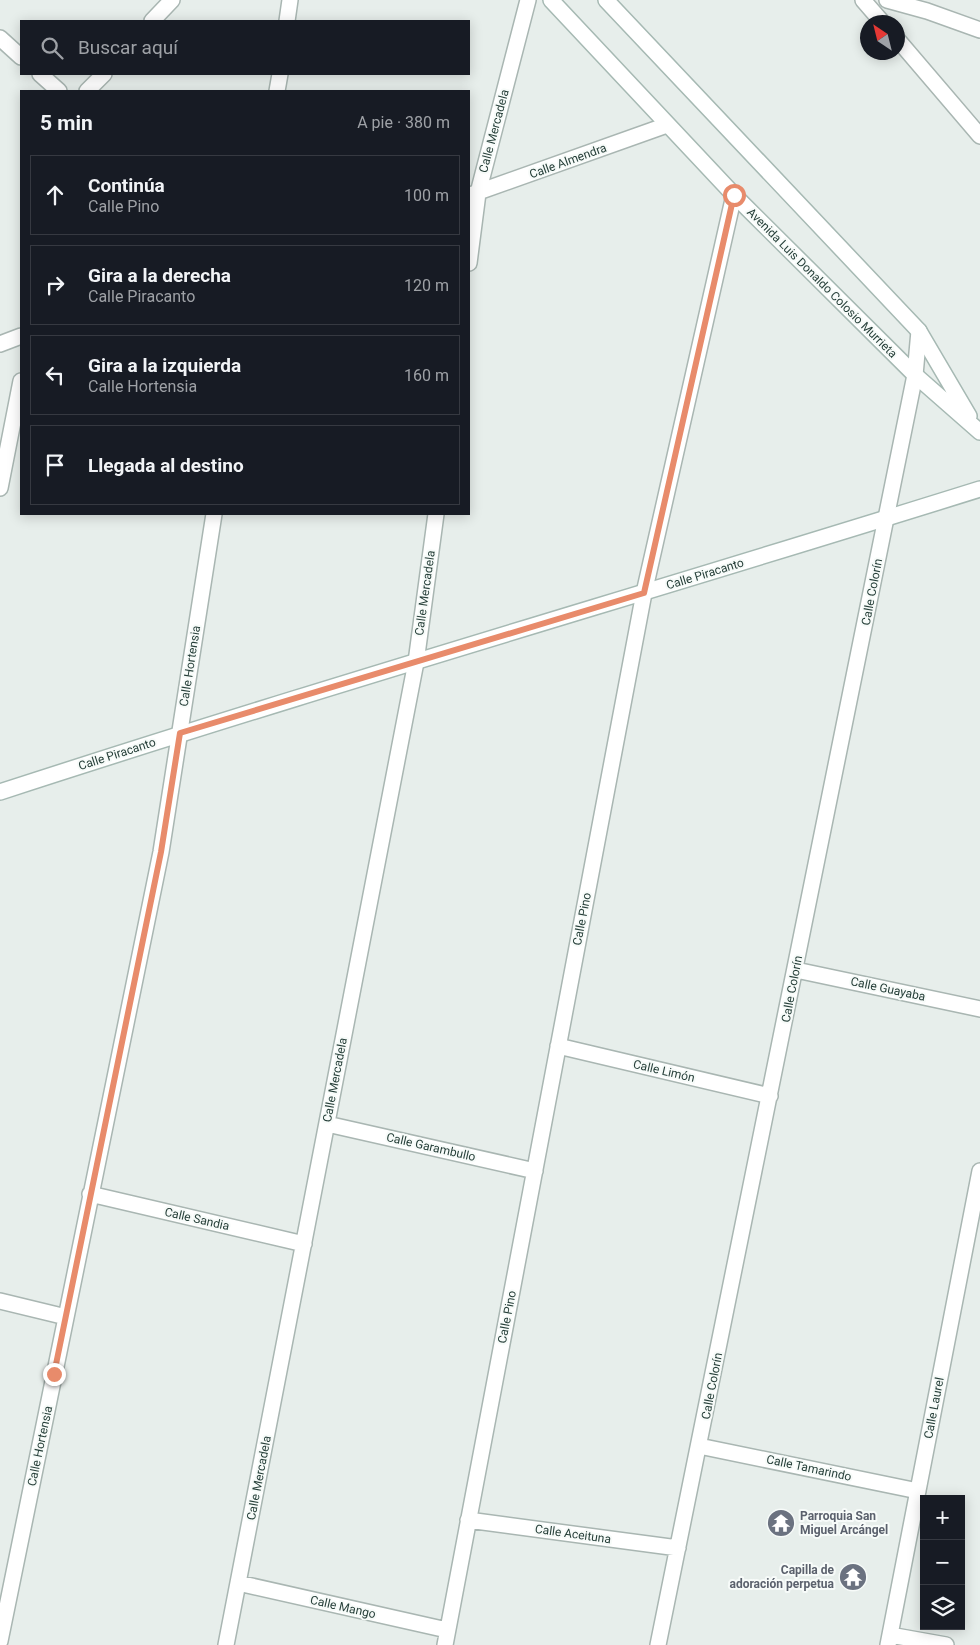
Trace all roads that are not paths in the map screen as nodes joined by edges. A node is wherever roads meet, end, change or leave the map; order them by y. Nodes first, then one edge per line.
1 (172, 0) edge
2 (290, 0) edge
3 (528, 0) edge
4 (551, 0) edge
5 (606, 0) edge
6 (863, 0) edge
7 (887, 0) edge
8 (876, 15) edge
9 (153, 20) edge
10 (287, 20) edge
11 (980, 30) edge
12 (0, 39) edge
13 (905, 48) edge
14 (20, 56) edge
15 (41, 75) edge
16 (103, 75) edge
17 (280, 75) edge
18 (58, 90) edge
19 (88, 90) edge
20 (277, 90) edge
21 (667, 125) junction
22 (980, 136) edge
23 (473, 194) edge
24 (734, 195) junction
25 (470, 246) edge
26 (919, 331) junction
27 (20, 336) edge
28 (0, 344) edge
29 (915, 375) junction
30 (20, 386) edge
31 (978, 430) edge
32 (0, 488) edge
33 (980, 489) edge
34 (214, 515) edge
35 (436, 515) edge
36 (886, 518) junction
37 (644, 593) junction
38 (416, 662) junction
39 (180, 733) junction
40 (0, 792) edge
41 (796, 970) junction
42 (980, 1009) edge
43 (558, 1046) junction
44 (770, 1096) junction
45 (327, 1124) junction
46 (535, 1171) junction
47 (980, 1176) edge
48 (90, 1194) junction
49 (304, 1244) junction
50 (0, 1301) edge
51 (66, 1317) junction
52 (699, 1446) junction
53 (918, 1491) junction
54 (468, 1520) junction
55 (678, 1548) junction
56 (238, 1583) junction
57 (446, 1638) edge
58 (889, 1640) edge
59 (0, 1642) edge
60 (226, 1645) edge
61 (658, 1645) edge
62 (946, 1645) edge

1 - 9 street
2 - 10 street
3 - 23 street, Calle Mercadela
4 - 21 street, Avenida Luis Donaldo Colosio Murrieta
5 - 26 street, Avenida Luis Donaldo Colosio Murrieta
6 - 8 street
7 - 11 street
12 - 14 street
13 - 22 street
15 - 18 street
16 - 19 street
17 - 20 street
21 - 23 street, Calle Almendra
21 - 24 street, Avenida Luis Donaldo Colosio Murrieta
23 - 25 street, Calle Mercadela
24 - 29 street, Avenida Luis Donaldo Colosio Murrieta
24 - 37 street, Calle Pino
26 - 29 street, Calle Colorín
26 - 31 street, Avenida Luis Donaldo Colosio Murrieta
27 - 28 street
29 - 31 street, Avenida Luis Donaldo Colosio Murrieta
29 - 36 street, Calle Colorín
30 - 32 street
33 - 36 street, Calle Piracanto
34 - 39 street, Calle Hortensia
35 - 38 street, Calle Mercadela
36 - 37 street, Calle Piracanto
36 - 41 street, Calle Colorín
37 - 38 street, Calle Piracanto
37 - 43 street, Calle Pino
38 - 39 street, Calle Piracanto
38 - 45 street, Calle Mercadela
39 - 40 street, Calle Piracanto
39 - 48 street, Calle Hortensia
41 - 42 street, Calle Guayaba
41 - 44 street, Calle Colorín
43 - 44 street, Calle Limón
43 - 46 street, Calle Pino
44 - 52 street, Calle Colorín
45 - 46 street, Calle Garambullo
45 - 49 street, Calle Mercadela
46 - 54 street, Calle Pino
47 - 53 street, Calle Laurel
48 - 49 street, Calle Sandia
48 - 51 street, Calle Hortensia
49 - 56 street, Calle Mercadela
50 - 51 street
51 - 59 street, Calle Hortensia
52 - 53 street, Calle Tamarindo
52 - 55 street, Calle Colorín
53 - 58 street, Calle Laurel
54 - 55 street, Calle Aceituna
54 - 57 street, Calle Pino
55 - 61 street, Calle Colorín
56 - 57 street, Calle Mango
56 - 60 street, Calle Mercadela
58 - 62 street

